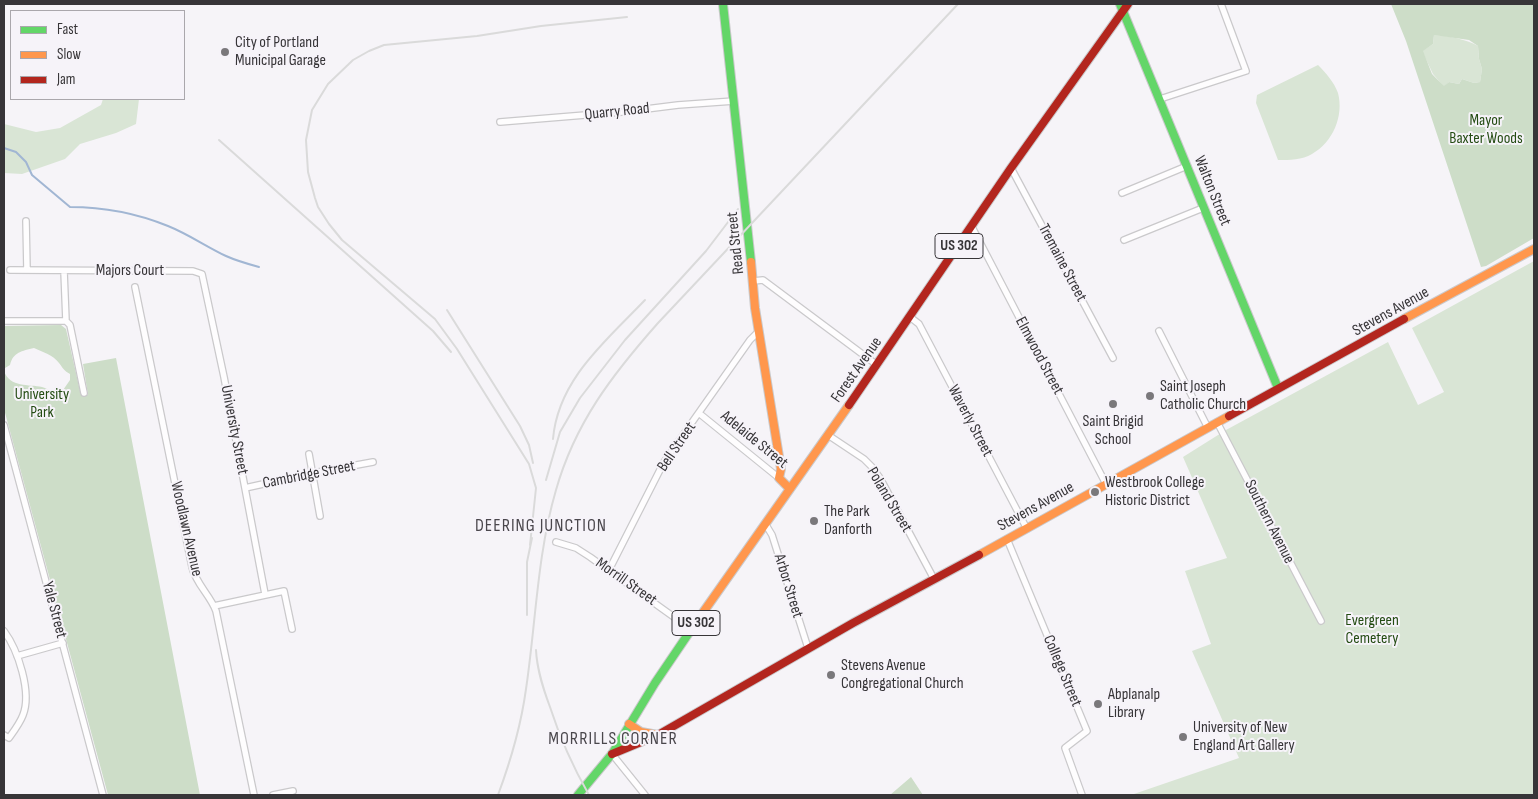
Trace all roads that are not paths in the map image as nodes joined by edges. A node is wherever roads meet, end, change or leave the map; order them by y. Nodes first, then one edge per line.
1 (723, 4) edge
2 (1128, 4) edge
3 (1220, 4) edge
4 (1121, 7) edge
5 (1160, 99) junction
6 (734, 101) junction
7 (500, 122) dead end
8 (1187, 166) junction
9 (1011, 168) junction
10 (1122, 193) dead end
11 (1203, 208) junction
12 (26, 221) dead end
13 (972, 227) junction
14 (1124, 240) dead end
15 (1534, 248) edge
16 (10, 270) dead end
17 (27, 270) junction
18 (64, 271) junction
19 (196, 271) joint
20 (753, 280) junction
21 (135, 286) dead end
22 (910, 317) junction
23 (4, 320) edge
24 (66, 321) junction
25 (1159, 331) dead end
26 (759, 332) junction
27 (1113, 358) dead end
28 (877, 365) junction
29 (1278, 388) junction
30 (84, 393) dead end
31 (700, 414) junction
32 (1217, 422) junction
33 (4, 425) edge
34 (1208, 428) junction
35 (828, 435) junction
36 (309, 454) dead end
37 (373, 462) dead end
38 (313, 473) junction
39 (779, 478) junction
40 (1106, 484) junction
41 (245, 488) junction
42 (790, 489) junction
43 (320, 516) dead end
44 (766, 525) junction
45 (1027, 529) junction
46 (1007, 539) junction
47 (556, 542) dead end
48 (609, 570) junction
49 (934, 579) junction
50 (265, 594) junction
51 (214, 606) junction
52 (1321, 620) dead end
53 (292, 629) dead end
54 (692, 630) junction
55 (4, 631) edge
56 (63, 643) junction
57 (808, 648) junction
58 (16, 656) junction
59 (629, 724) junction
60 (658, 735) junction
61 (4, 736) edge
62 (612, 754) junction
63 (293, 791) dead end
64 (103, 795) edge
65 (254, 795) edge
66 (273, 795) edge
67 (578, 795) edge
68 (645, 795) edge
69 (1082, 795) edge

1 - 6 main road, Read Street
2 - 4 main road, Forest Avenue / US 302
3 - 5 street
4 - 5 main road, Walton Street
4 - 9 main road, Forest Avenue / US 302
5 - 8 main road, Walton Street
6 - 7 street, Quarry Road
6 - 20 main road, Read Street
8 - 10 street
8 - 11 main road, Walton Street
9 - 13 main road, Forest Avenue / US 302
9 - 27 street, Tremaine Street
11 - 14 street
11 - 29 main road, Walton Street
12 - 17 street
13 - 22 main road, Forest Avenue / US 302
13 - 40 street, Elmwood Street
15 - 29 main road, Stevens Avenue
16 - 17 street, Majors Court
17 - 18 street, Majors Court
18 - 19 street, Majors Court
18 - 24 street
19 - 41 street, University Street
20 - 26 main road, Read Street
20 - 28 street
21 - 51 street, Woodlawn Avenue
22 - 28 main road, Forest Avenue / US 302
22 - 45 street, Waverly Street
23 - 24 street
24 - 30 street
25 - 34 street
26 - 31 street, Bell Street
26 - 39 main road, Read Street
28 - 35 main road, Forest Avenue / US 302
29 - 32 main road, Stevens Avenue
31 - 39 street, Adelaide Street
31 - 48 street, Bell Street
32 - 34 main road, Stevens Avenue
32 - 52 street, Southern Avenue
33 - 56 street, Yale Street
34 - 40 main road, Stevens Avenue
35 - 42 main road, Forest Avenue / US 302
35 - 49 street, Poland Street
36 - 38 street
37 - 38 street, Cambridge Street
38 - 41 street, Cambridge Street
38 - 43 street
39 - 42 main road, Adelaide Street
40 - 45 main road, Stevens Avenue
41 - 50 street, University Street
42 - 44 main road, Forest Avenue / US 302
44 - 54 main road, Forest Avenue / US 302
44 - 57 street, Arbor Street
45 - 46 main road, Stevens Avenue
46 - 49 main road, Stevens Avenue
46 - 69 street, College Street
47 - 48 street, Morrill Street
48 - 54 street, Morrill Street
49 - 57 main road, Stevens Avenue
50 - 51 street
50 - 53 street
51 - 65 street, Woodlawn Avenue
54 - 59 main road, Forest Avenue / US 302
55 - 58 street
56 - 58 street
56 - 64 street, Yale Street
57 - 60 main road, Stevens Avenue
58 - 61 street
59 - 60 main road
59 - 62 main road, Forest Avenue / US 302
60 - 62 main road, Stevens Avenue
62 - 67 main road, US 302
62 - 68 street
63 - 66 street

